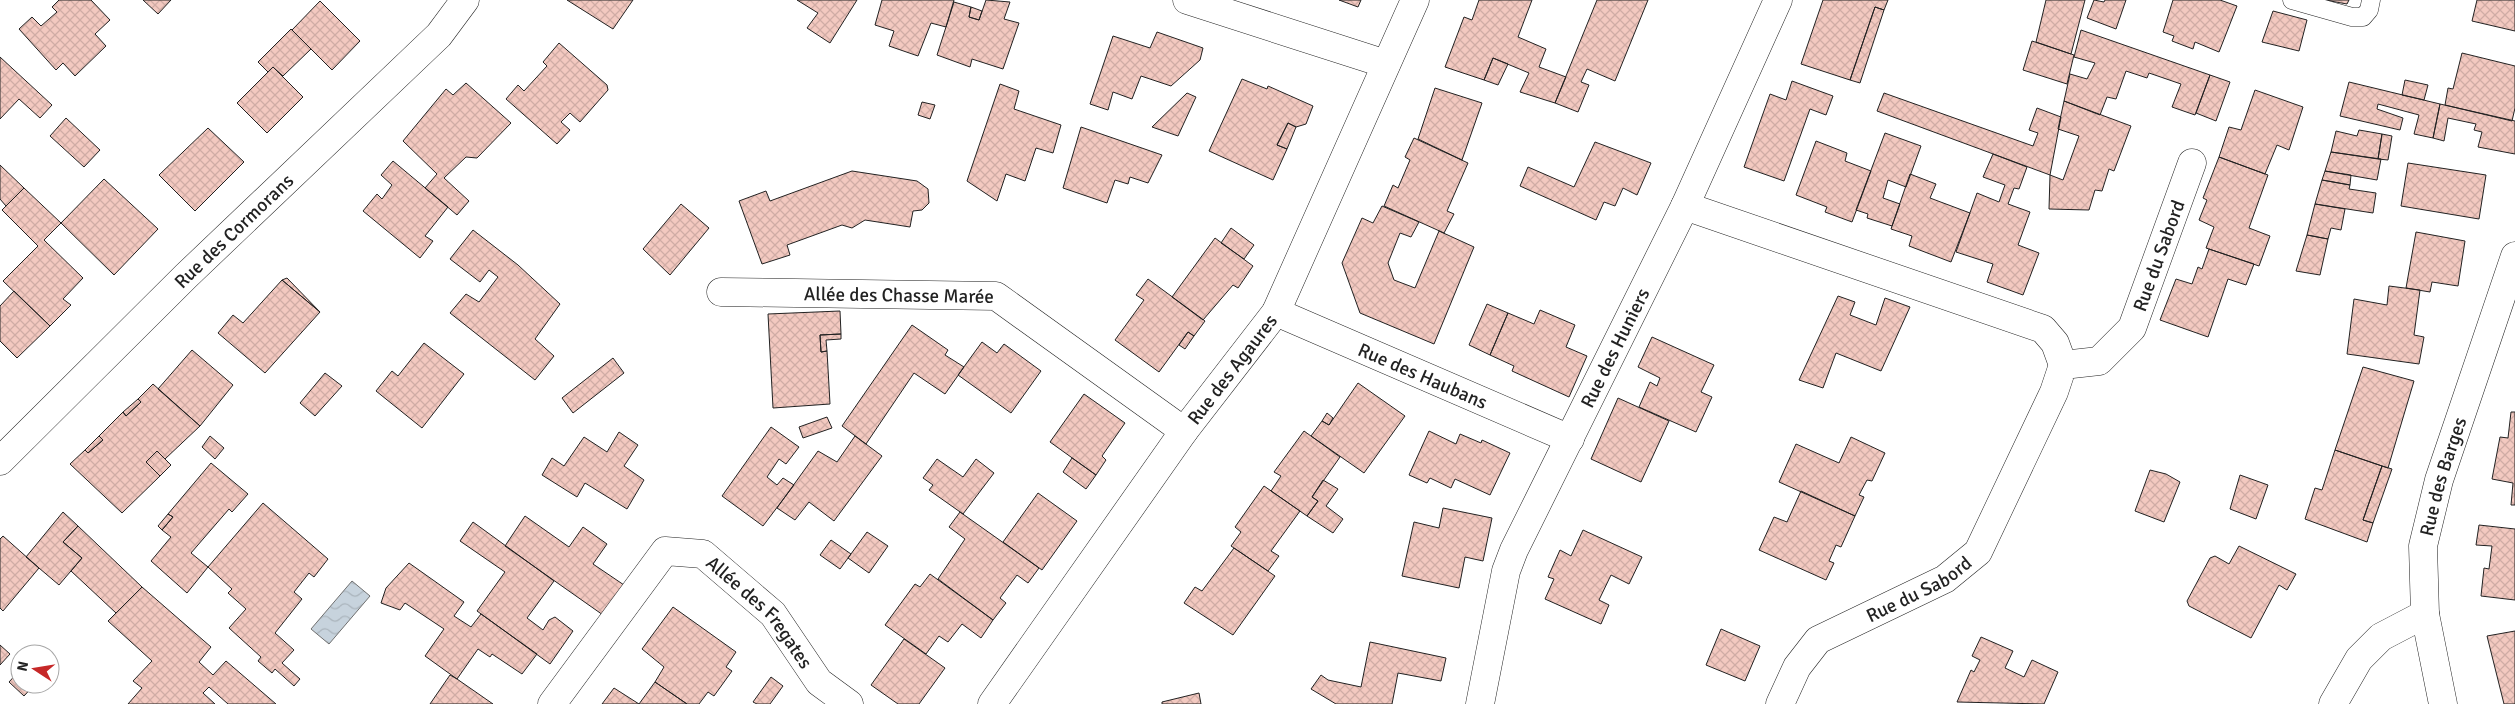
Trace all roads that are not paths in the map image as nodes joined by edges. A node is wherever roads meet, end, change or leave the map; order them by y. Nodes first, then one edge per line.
1 (465, 0) edge
2 (1187, 0) edge
3 (1415, 0) edge
4 (1778, 0) edge
5 (2292, 0) edge
6 (2371, 0) edge
7 (1386, 64) junction
8 (2192, 163) dead end
9 (1685, 206) junction
10 (2515, 256) edge
11 (721, 292) dead end
12 (1276, 312) junction
13 (2063, 365) junction
14 (1184, 431) junction
15 (1570, 439) junction
16 (0, 461) edge
17 (2425, 614) junction
18 (552, 704) edge
19 (849, 704) edge
20 (992, 704) edge
21 (1480, 704) edge
22 (1780, 704) edge
23 (2333, 704) edge
24 (2443, 704) edge

1 - 16 street, Rue des Cormorans
2 - 7 street
3 - 7 street, Rue des Agaures
4 - 9 street, Rue des Huniers
5 - 6 lane
7 - 12 street, Rue des Agaures
8 - 13 street, Rue du Sabord
9 - 13 street
9 - 15 street, Rue des Huniers
10 - 17 street, Rue des Barges
11 - 14 street, Allée des Chasse Marée
12 - 14 street, Rue des Agaures
12 - 15 street, Rue des Haubans
13 - 22 street, Rue du Sabord
14 - 20 street, Rue des Agaures
15 - 21 street, Rue des Huniers
17 - 23 street
17 - 24 street, Rue des Barges
18 - 19 street, Allée des Fregates

